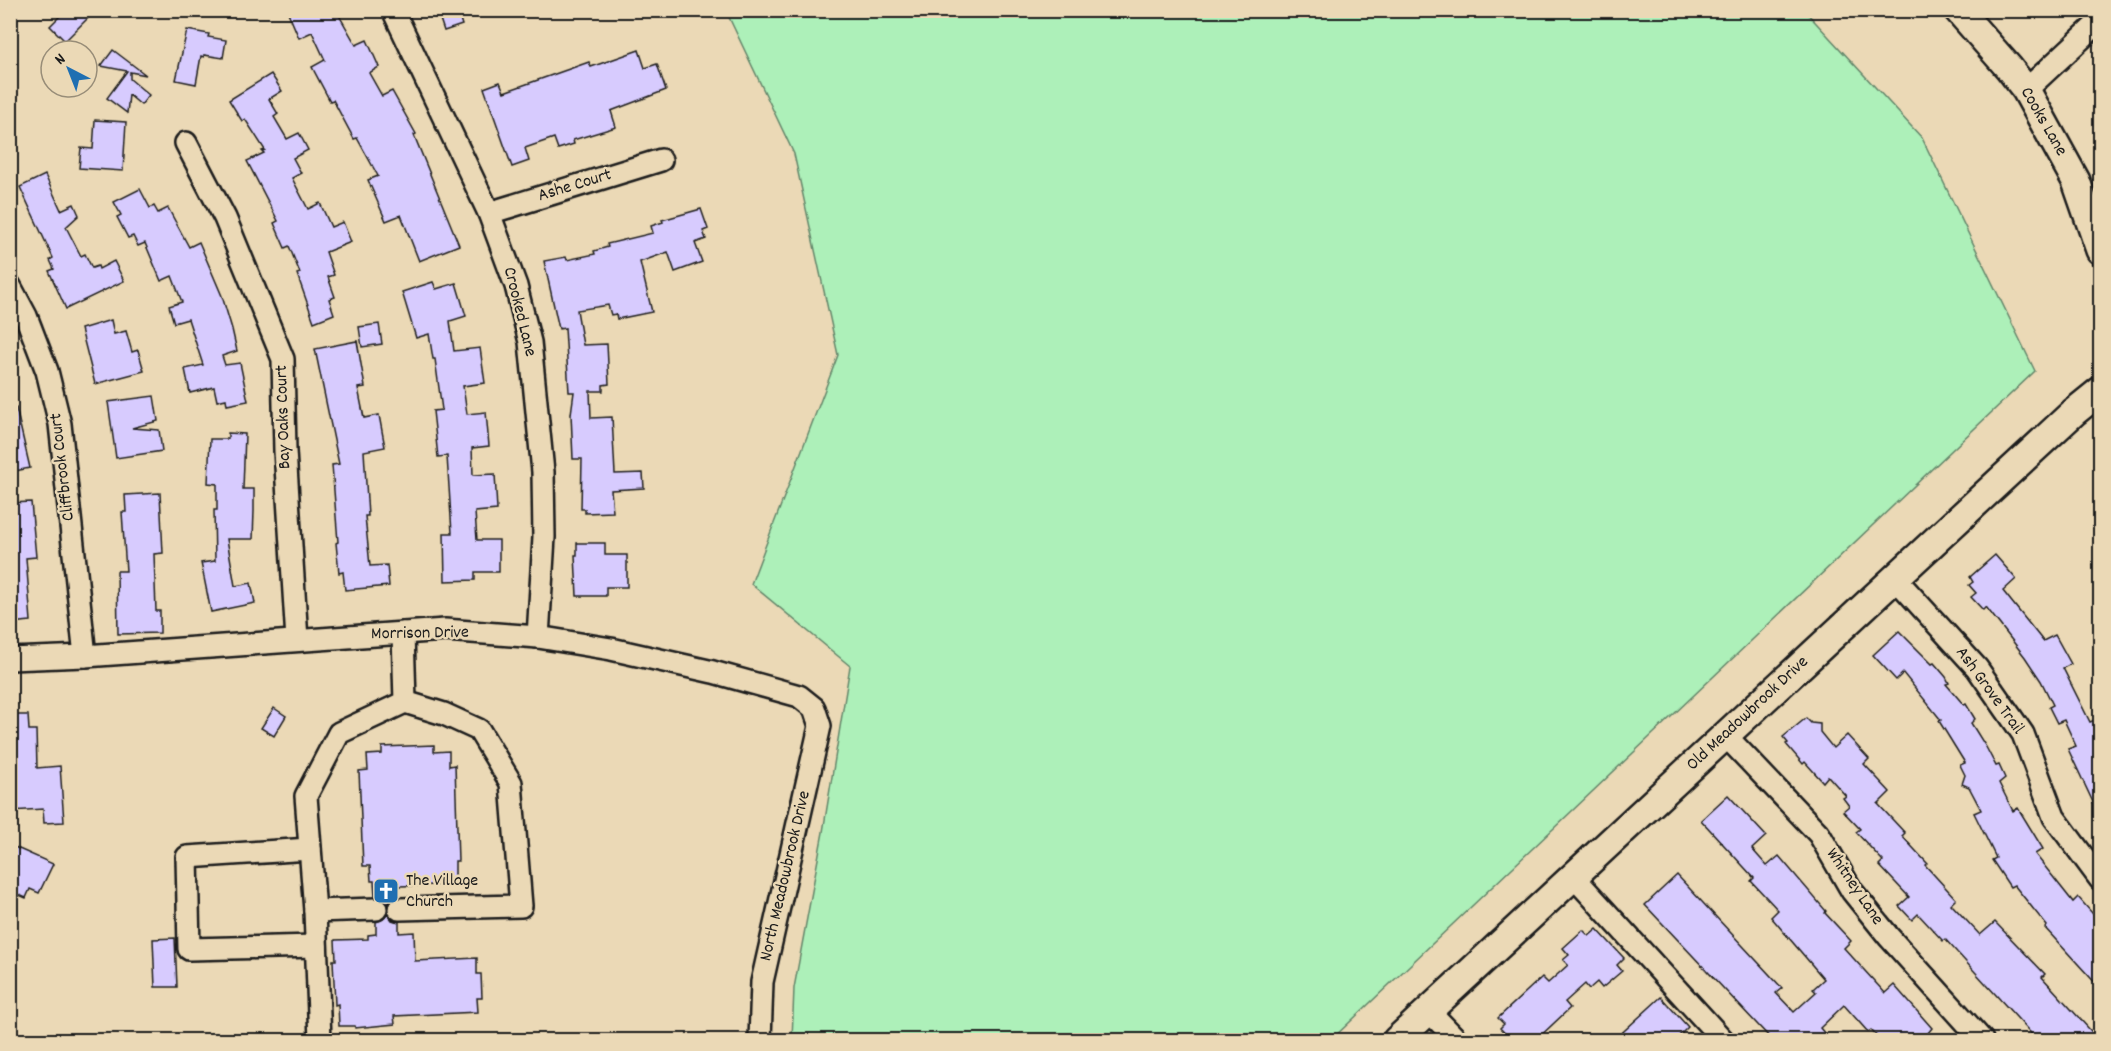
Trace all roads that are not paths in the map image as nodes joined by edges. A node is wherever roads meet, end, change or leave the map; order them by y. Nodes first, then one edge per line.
1 (393, 10) edge
2 (1958, 10) edge
3 (2100, 21) edge
4 (2026, 90) junction
5 (186, 143) dead end
6 (662, 160) dead end
7 (489, 213) junction
8 (2100, 250) edge
9 (10, 286) edge
10 (2100, 391) edge
11 (1895, 578) junction
12 (403, 633) junction
13 (538, 638) junction
14 (297, 640) junction
15 (85, 656) junction
16 (10, 659) edge
17 (405, 702) junction
18 (817, 712) joint
19 (1725, 735) junction
20 (310, 849) junction
21 (1573, 876) junction
22 (2100, 879) edge
23 (376, 909) dead end
24 (399, 909) dead end
25 (315, 911) junction
26 (316, 946) junction
27 (1430, 1011) junction
28 (320, 1041) edge
29 (760, 1041) edge
30 (1397, 1041) edge
31 (1457, 1041) edge
32 (1723, 1041) edge
33 (1982, 1041) edge

1 - 7 street, Crooked Lane
2 - 4 main road, Cooks Lane
3 - 4 street
4 - 8 main road, Cooks Lane
5 - 14 street, Bay Oaks Court
6 - 7 street, Ashe Court
7 - 13 street, Crooked Lane
9 - 15 street, Cliffbrook Court
10 - 11 main road, Old Meadowbrook Drive
11 - 19 main road, Old Meadowbrook Drive
11 - 22 street, Ash Grove Trail
12 - 13 street, Morrison Drive
12 - 14 street, Morrison Drive
12 - 17 street
13 - 18 street, Morrison Drive
14 - 15 street, Morrison Drive
15 - 16 street, Morrison Drive
17 - 20 street
17 - 24 street
18 - 29 street, North Meadowbrook Drive
19 - 21 main road, Old Meadowbrook Drive
19 - 33 street, Whitney Lane
20 - 25 street
20 - 26 street
21 - 27 main road, Old Meadowbrook Drive
21 - 32 street
23 - 25 street
25 - 26 street
26 - 28 street
27 - 30 main road, Old Meadowbrook Drive
27 - 31 street

